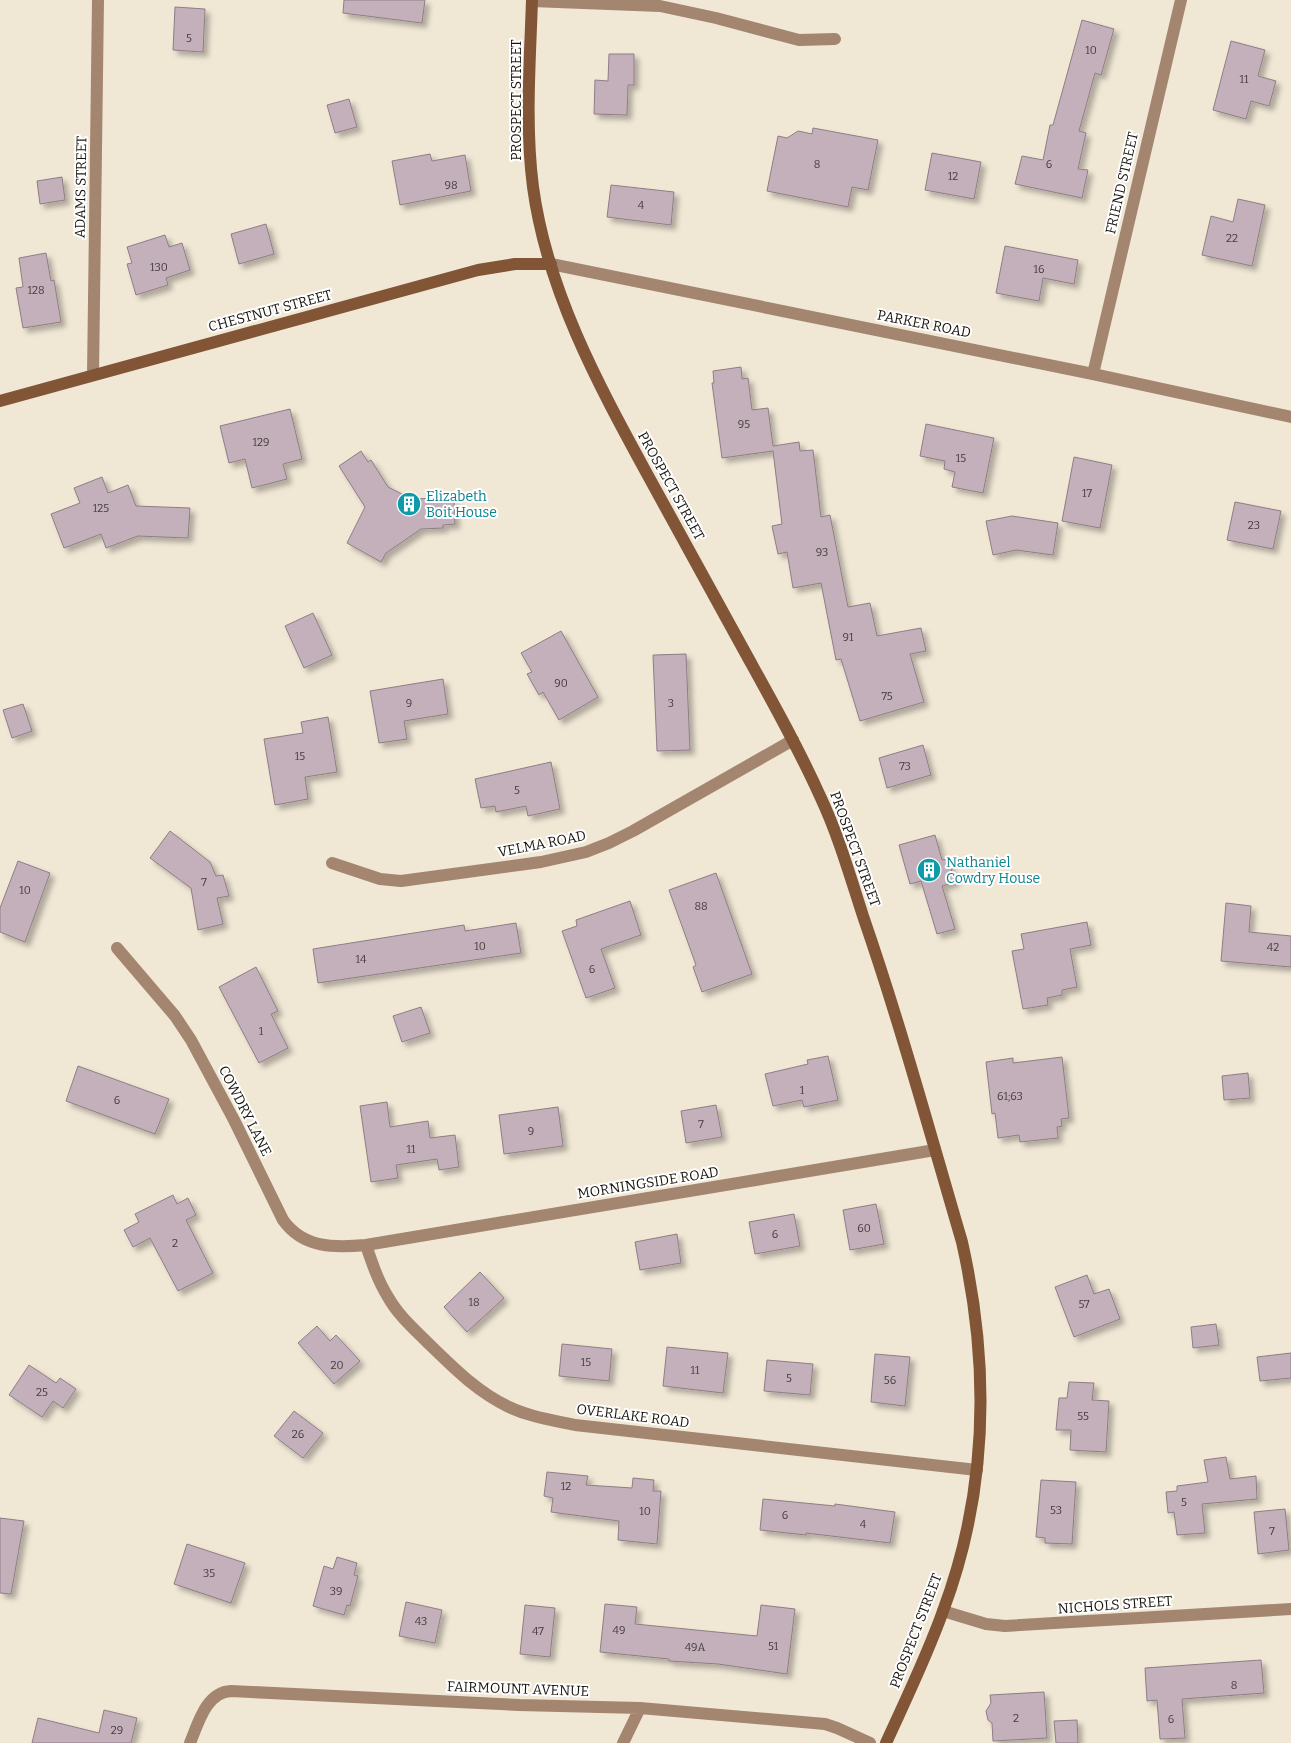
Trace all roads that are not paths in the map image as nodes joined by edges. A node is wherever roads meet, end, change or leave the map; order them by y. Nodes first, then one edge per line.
1 (98, 0) edge
2 (532, 0) edge
3 (1181, 0) edge
4 (835, 39) dead end
5 (551, 264) junction
6 (1093, 374) junction
7 (93, 375) junction
8 (0, 401) edge
9 (1291, 417) edge
10 (793, 740) junction
11 (332, 863) dead end
12 (117, 948) dead end
13 (935, 1150) junction
14 (366, 1244) junction
15 (977, 1470) junction
16 (1291, 1609) edge
17 (943, 1611) junction
18 (640, 1708) junction
19 (190, 1743) edge
20 (623, 1743) edge
21 (870, 1743) edge
22 (886, 1743) edge

1 - 7 street, ADAMS STREET
2 - 4 street
2 - 5 main road, PROSPECT STREET
3 - 6 street, FRIEND STREET
5 - 6 street, PARKER ROAD
5 - 7 main road, CHESTNUT STREET
5 - 10 main road, PROSPECT STREET
6 - 9 street, PARKER ROAD
7 - 8 main road, CHESTNUT STREET
10 - 11 street, VELMA ROAD
10 - 13 main road, PROSPECT STREET
12 - 14 street, COWDRY LANE
13 - 14 street, MORNINGSIDE ROAD
13 - 15 main road, PROSPECT STREET
14 - 15 street, OVERLAKE ROAD
15 - 17 main road, PROSPECT STREET
16 - 17 street, NICHOLS STREET
17 - 22 main road, PROSPECT STREET
18 - 19 street, FAIRMOUNT AVENUE
18 - 20 street
18 - 21 street, FAIRMOUNT AVENUE

